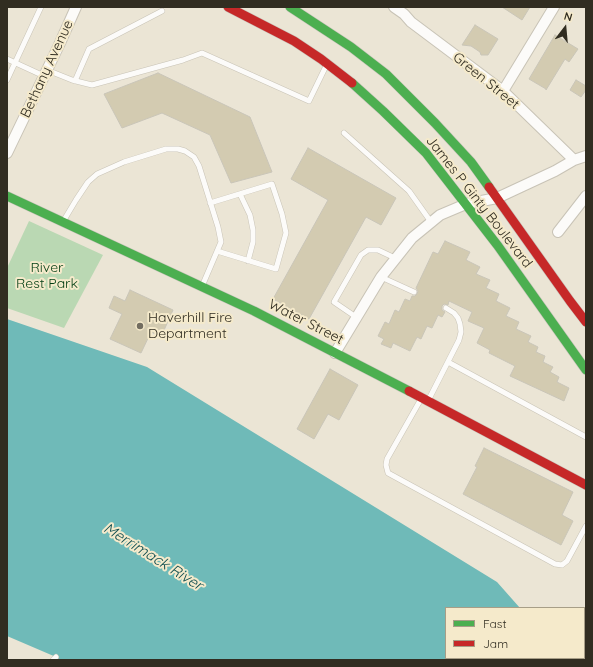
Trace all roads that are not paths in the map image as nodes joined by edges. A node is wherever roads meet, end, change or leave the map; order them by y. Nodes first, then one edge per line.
1 (41, 7) edge
2 (76, 7) edge
3 (228, 7) edge
4 (290, 7) edge
5 (394, 7) edge
6 (554, 7) edge
7 (406, 10) edge
8 (162, 11) dead end
9 (7, 59) edge
10 (15, 63) junction
11 (327, 64) junction
12 (46, 73) junction
13 (7, 80) edge
14 (75, 81) junction
15 (504, 91) junction
16 (344, 133) dead end
17 (7, 153) edge
18 (586, 156) edge
19 (574, 160) junction
20 (240, 194) junction
21 (7, 196) edge
22 (586, 196) edge
23 (497, 198) junction
24 (210, 203) junction
25 (466, 204) junction
26 (63, 222) junction
27 (431, 222) junction
28 (558, 232) dead end
29 (217, 251) junction
30 (395, 258) junction
31 (248, 261) junction
32 (380, 277) junction
33 (202, 287) junction
34 (414, 292) dead end
35 (446, 308) dead end
36 (356, 317) junction
37 (586, 322) edge
38 (336, 353) junction
39 (448, 362) junction
40 (586, 370) edge
41 (424, 399) junction
42 (586, 438) edge
43 (585, 482) edge
44 (586, 526) edge

1 - 10 lane
2 - 12 street, Bethany Avenue
3 - 11 main road, James P Ginty Boulevard
4 - 23 main road, James P Ginty Boulevard
5 - 7 street, Green Street
6 - 15 street
7 - 15 street, Green Street
8 - 14 lane
9 - 10 lane
10 - 12 lane
10 - 13 lane
11 - 14 lane
11 - 25 main road, James P Ginty Boulevard
12 - 14 lane
12 - 17 street, Bethany Avenue
15 - 19 street, Green Street
16 - 27 lane
18 - 19 street
19 - 23 street
20 - 24 lane
20 - 31 lane
20 - 31 lane
21 - 26 main road, Water Street
22 - 28 street
23 - 25 street
23 - 37 main road, James P Ginty Boulevard
24 - 26 lane
24 - 29 lane
25 - 27 street
25 - 40 main road, James P Ginty Boulevard
26 - 33 main road, Water Street
27 - 30 street
29 - 31 lane
29 - 33 lane
30 - 32 street
30 - 36 lane
32 - 34 lane
32 - 36 street
33 - 38 main road, Water Street
35 - 39 lane
36 - 38 street
38 - 41 main road, Water Street
39 - 41 lane
39 - 42 lane
41 - 43 main road, Water Street
41 - 44 lane

